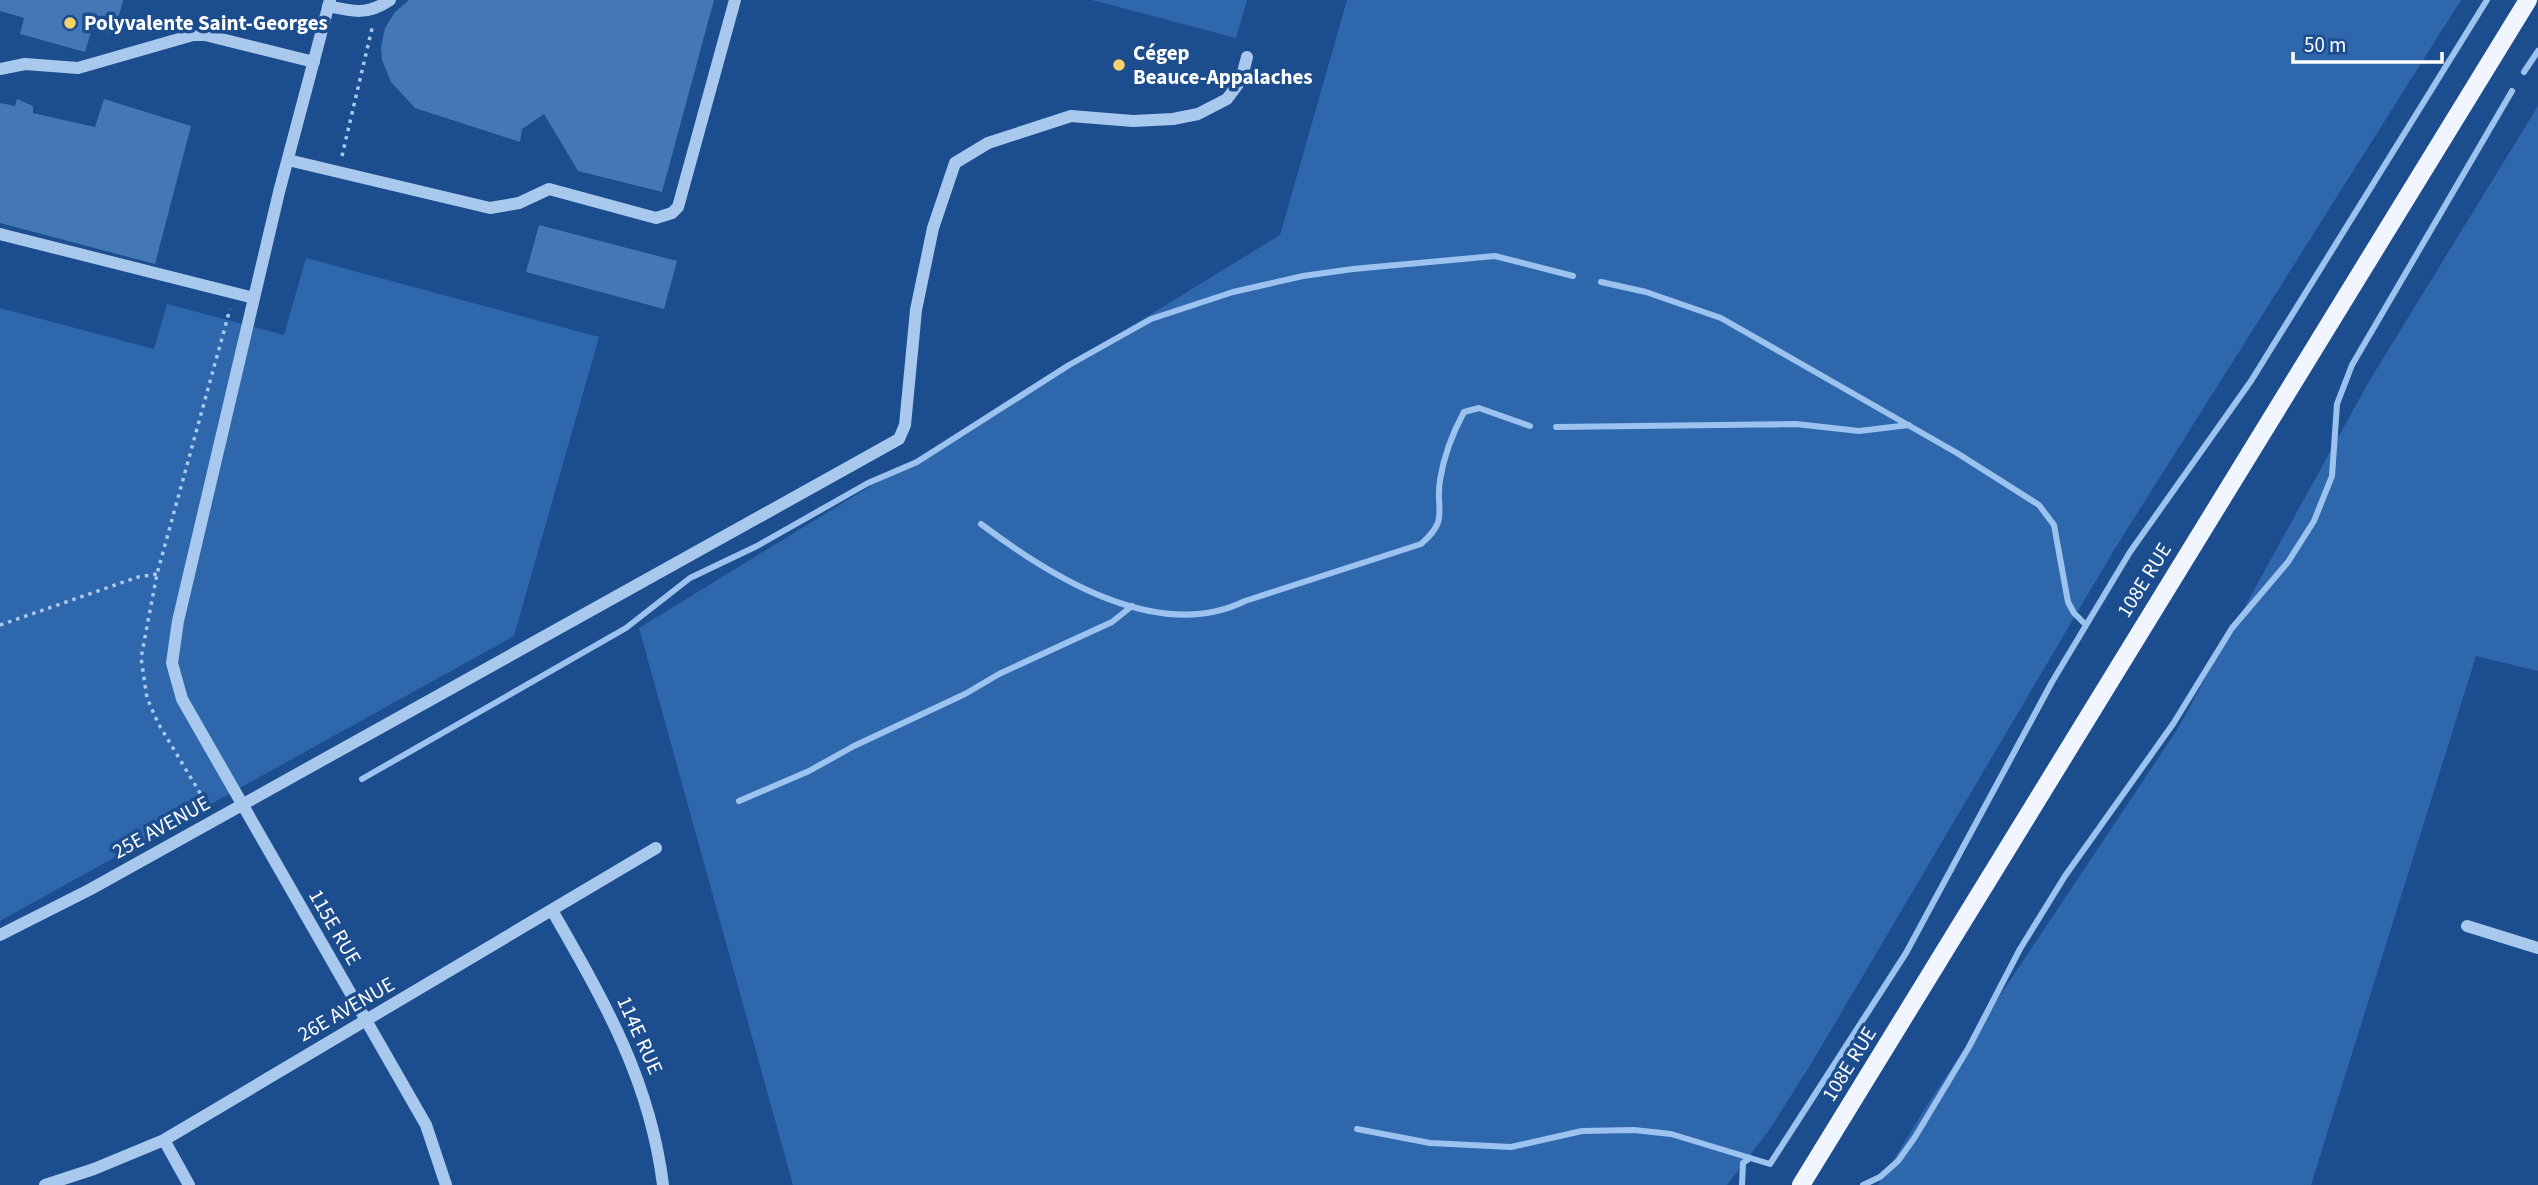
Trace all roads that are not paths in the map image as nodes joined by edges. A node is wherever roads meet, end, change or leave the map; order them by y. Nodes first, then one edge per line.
1 (390, 0) edge
2 (735, 0) edge
3 (2528, 0) edge
4 (329, 3) edge
5 (1247, 57) dead end
6 (314, 62) junction
7 (0, 69) edge
8 (288, 160) junction
9 (0, 234) edge
10 (254, 298) junction
11 (241, 804) junction
12 (656, 848) dead end
13 (553, 912) junction
14 (2468, 926) dead end
15 (0, 935) edge
16 (2538, 948) edge
17 (367, 1019) junction
18 (164, 1140) junction
19 (45, 1185) edge
20 (189, 1185) edge
21 (446, 1185) edge
22 (663, 1185) edge
23 (1801, 1185) edge

1 - 4 street
2 - 8 street
3 - 23 main road, 108E RUE
4 - 6 street, 115E RUE
5 - 11 street, 25E AVENUE
6 - 7 street
6 - 8 street, 115E RUE
8 - 10 street, 115E RUE
9 - 10 street
10 - 11 street, 115E RUE
11 - 15 street, 25E AVENUE
11 - 17 street, 115E RUE
12 - 13 street, 26E AVENUE
13 - 17 street, 26E AVENUE
13 - 22 street, 114E RUE
14 - 16 street
17 - 18 street, 26E AVENUE
17 - 21 street, 115E RUE
18 - 19 street, 26E AVENUE
18 - 20 street

